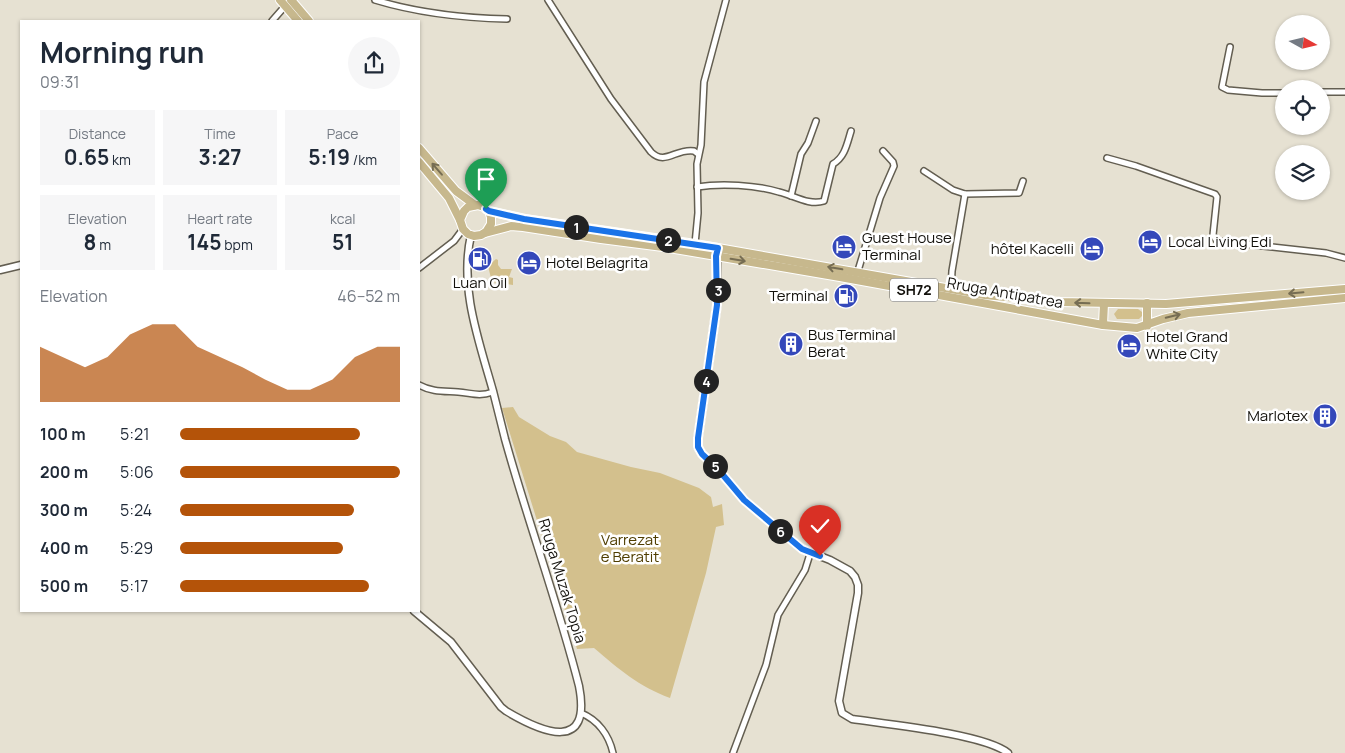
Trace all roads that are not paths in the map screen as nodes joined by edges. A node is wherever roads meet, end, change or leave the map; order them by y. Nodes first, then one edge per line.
1 (375, 0) edge
2 (548, 0) edge
3 (726, 0) edge
4 (287, 2) edge
5 (507, 19) dead end
6 (273, 20) edge
7 (297, 20) edge
8 (308, 20) edge
9 (1230, 47) dead end
10 (1330, 92) edge
11 (1345, 92) edge
12 (1275, 93) edge
13 (816, 120) dead end
14 (851, 131) dead end
15 (420, 149) edge
16 (883, 151) dead end
17 (698, 154) junction
18 (1108, 158) dead end
19 (420, 163) edge
20 (924, 172) dead end
21 (1023, 181) dead end
22 (697, 186) junction
23 (966, 194) junction
24 (791, 196) junction
25 (474, 205) junction
26 (489, 211) junction
27 (460, 220) junction
28 (463, 230) junction
29 (602, 230) junction
30 (484, 234) junction
31 (471, 235) junction
32 (601, 239) junction
33 (695, 244) junction
34 (717, 252) junction
35 (1345, 258) edge
36 (20, 265) edge
37 (420, 267) edge
38 (0, 270) edge
39 (857, 276) junction
40 (951, 289) junction
41 (1345, 289) edge
42 (1345, 298) edge
43 (985, 299) junction
44 (1104, 303) junction
45 (1147, 304) junction
46 (1103, 325) junction
47 (1147, 326) junction
48 (420, 386) edge
49 (493, 392) junction
50 (810, 554) junction
51 (415, 612) edge
52 (581, 713) junction
53 (613, 753) edge
54 (733, 753) edge
55 (1008, 753) edge

1 - 5 street
2 - 17 street
3 - 17 street
4 - 6 street
4 - 7 main road
4 - 8 main road
9 - 12 street
10 - 11 street
13 - 24 street
14 - 24 street
25 -> 15 main road, Rruga Antipatrea / SH72
16 - 39 street
17 - 22 street
18 - 35 street
19 - 27 main road
20 - 23 street
21 - 23 street
22 - 24 street
22 - 33 street
23 - 40 street
25 - 26 main road, Rruga Antipatrea / SH72
25 - 27 main road
26 - 29 main road, Rruga Antipatrea / SH72
26 - 30 main road
27 - 28 main road
28 - 31 main road
28 - 37 street
29 - 32 street
29 - 33 main road, Rruga Antipatrea / SH72
30 - 31 main road, Rruga Antipatrea / SH72
30 - 32 main road, Rruga Antipatrea / SH72
31 - 49 street, Rruga Muzak Topia
32 - 34 main road, Rruga Antipatrea / SH72
33 - 34 main road, Rruga Antipatrea / SH72
34 - 39 main road, Rruga Antipatrea / SH72
34 - 50 street
36 - 38 street
39 - 40 main road, Rruga Antipatrea / SH72
39 - 43 main road, Rruga Antipatrea / SH72
40 - 43 main road, Rruga Antipatrea / SH72
41 -> 45 main road, Rruga Antipatrea / SH72
47 -> 42 main road, Rruga Antipatrea / SH72
44 -> 43 main road, Rruga Antipatrea / SH72
43 - 46 main road, Rruga Antipatrea / SH72
44 - 45 main road, Rruga Antipatrea / SH72
44 - 46 main road
45 - 47 main road
46 - 47 main road, Rruga Antipatrea / SH72
48 - 49 street
49 - 52 street, Rruga Muzak Topia
50 - 54 street
50 - 55 street
51 - 52 street
52 - 53 street

